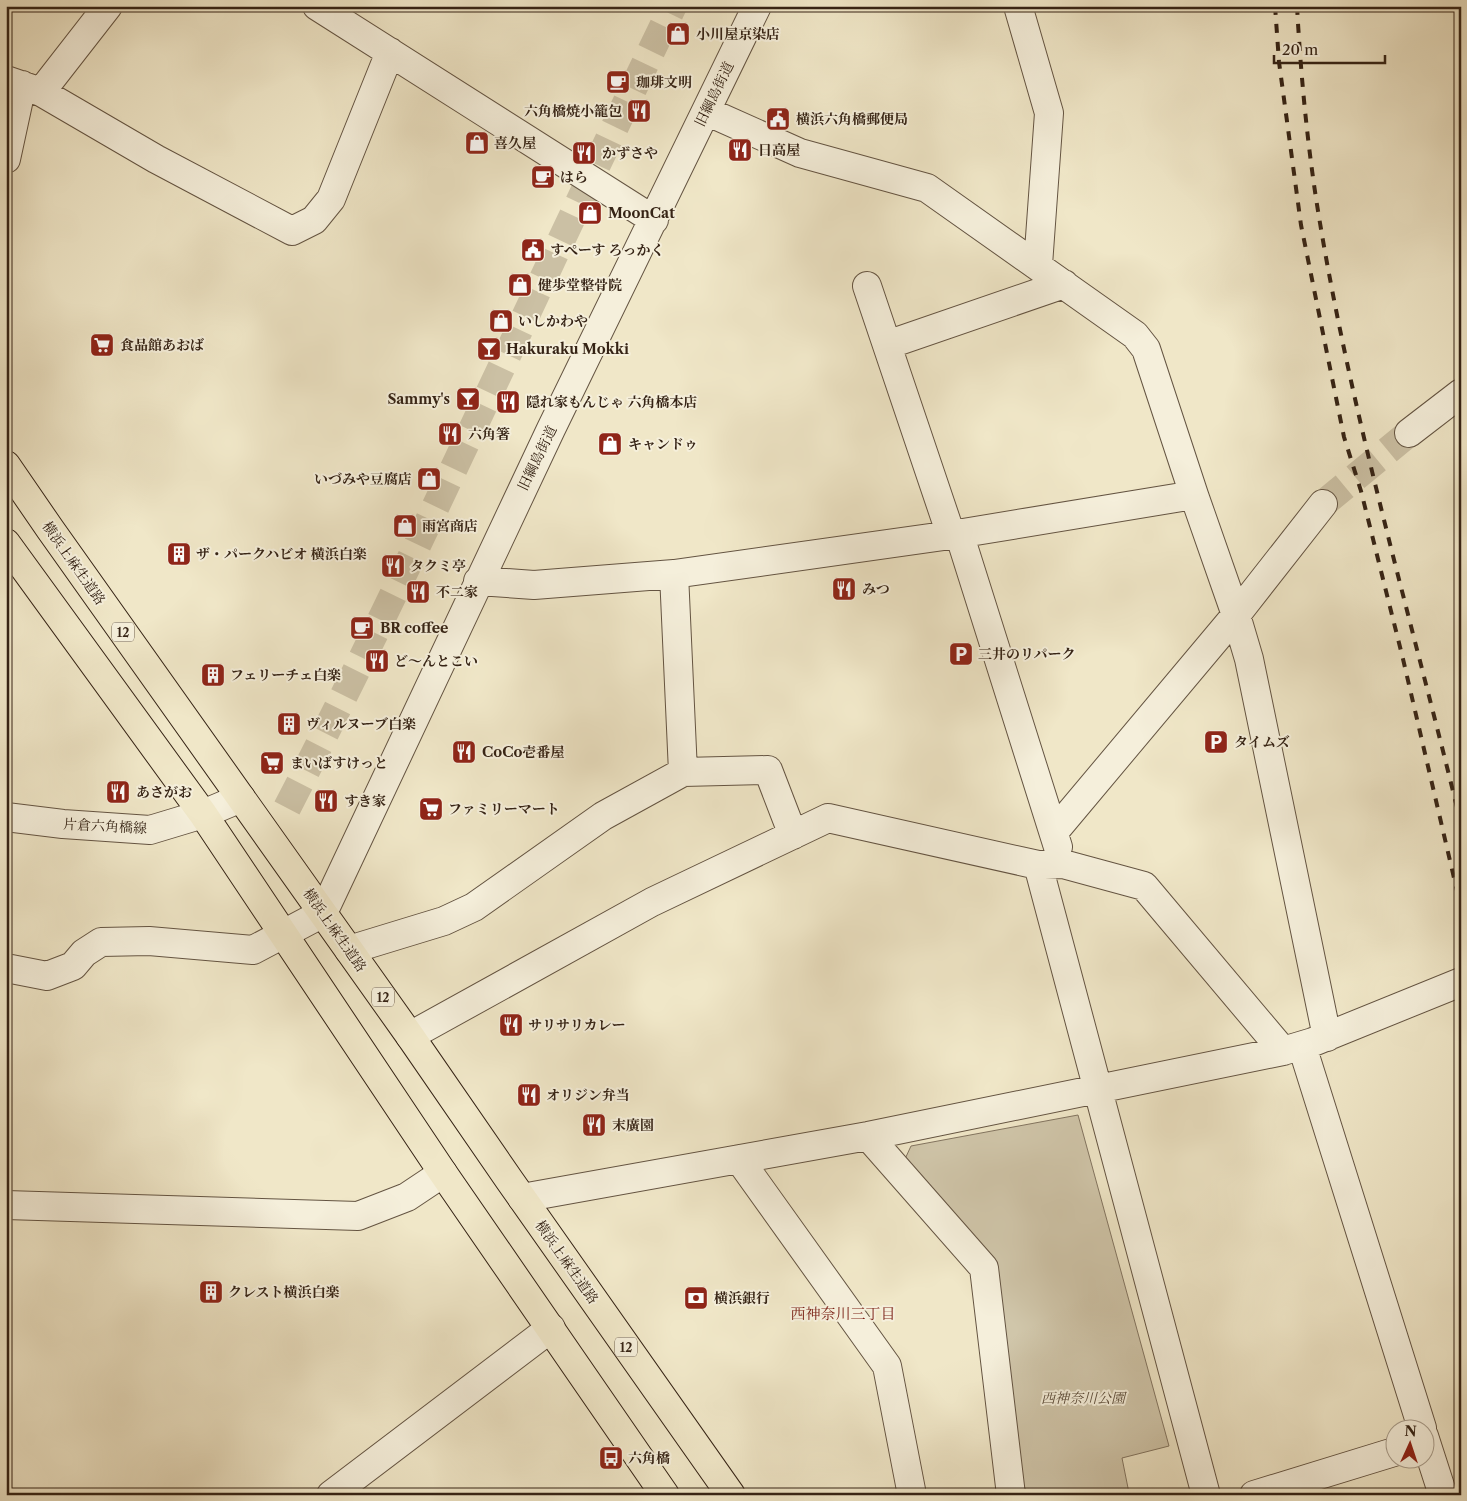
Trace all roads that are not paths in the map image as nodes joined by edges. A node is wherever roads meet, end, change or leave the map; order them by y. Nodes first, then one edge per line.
1 (108, 6) edge
2 (317, 6) edge
3 (1018, 6) edge
4 (751, 9) edge
5 (390, 52) junction
6 (23, 86) edge
7 (706, 111) junction
8 (6, 160) edge
9 (654, 220) junction
10 (1038, 265) junction
11 (1064, 284) junction
12 (867, 286) dead end
13 (887, 345) junction
14 (1461, 393) edge
15 (1409, 433) tunnel mouth
16 (6, 465) edge
17 (1194, 495) junction
18 (1323, 504) tunnel mouth
19 (955, 534) junction
20 (6, 543) edge
21 (674, 574) junction
22 (478, 581) junction
23 (1236, 615) junction
24 (683, 772) junction
25 (241, 798) junction
26 (202, 814) junction
27 (6, 817) edge
28 (1054, 832) junction
29 (793, 835) junction
30 (1051, 864) junction
31 (323, 913) junction
32 (283, 933) junction
33 (349, 950) junction
34 (6, 968) edge
35 (1461, 982) edge
36 (410, 1036) junction
37 (1304, 1045) junction
38 (1098, 1089) junction
39 (868, 1136) junction
40 (739, 1159) junction
41 (443, 1172) junction
42 (522, 1198) junction
43 (6, 1205) edge
44 (552, 1328) junction
45 (1418, 1418) edge
46 (1384, 1455) edge
47 (1434, 1468) edge
48 (331, 1495) edge
49 (665, 1495) edge
50 (731, 1495) edge
51 (912, 1495) edge
52 (1012, 1495) edge
53 (1206, 1495) edge
54 (1254, 1495) edge
55 (1442, 1495) edge

1 - 6 street
2 - 5 street
3 - 10 street
4 - 7 street, 旧綱島街道
5 - 6 street
5 - 9 street
6 - 8 street
7 - 9 street, 旧綱島街道
7 - 10 street
9 - 22 street, 旧綱島街道
10 - 11 street
11 - 13 street
11 - 17 street
12 - 13 street
13 - 19 street
14 - 15 street
16 - 25 main road, 横浜上麻生道路 / 12
17 - 19 street
17 - 23 street
18 - 23 street
19 - 21 street
19 - 28 street
20 - 26 main road
21 - 22 street
21 - 24 street
22 - 31 street, 旧綱島街道
23 - 28 street
23 - 37 street
24 - 29 street
24 - 33 street
25 - 26 street, 片倉六角橋線
25 - 31 main road, 横浜上麻生道路 / 12
26 - 27 street, 片倉六角橋線
26 - 32 main road
28 - 30 street
29 - 30 street
29 - 36 street
30 - 37 street
30 - 38 street
31 - 32 street
31 - 33 main road, 横浜上麻生道路 / 12
32 - 34 street
32 - 41 main road
33 - 36 main road, 横浜上麻生道路 / 12
35 - 37 street
36 - 42 main road, 横浜上麻生道路 / 12
37 - 38 street
37 - 45 street
38 - 39 street
38 - 53 street
39 - 40 street
39 - 52 street
40 - 42 street
40 - 51 street
41 - 43 street
41 - 44 main road
42 - 50 main road, 横浜上麻生道路 / 12
44 - 48 street
44 - 49 main road
46 - 54 street
47 - 55 street

